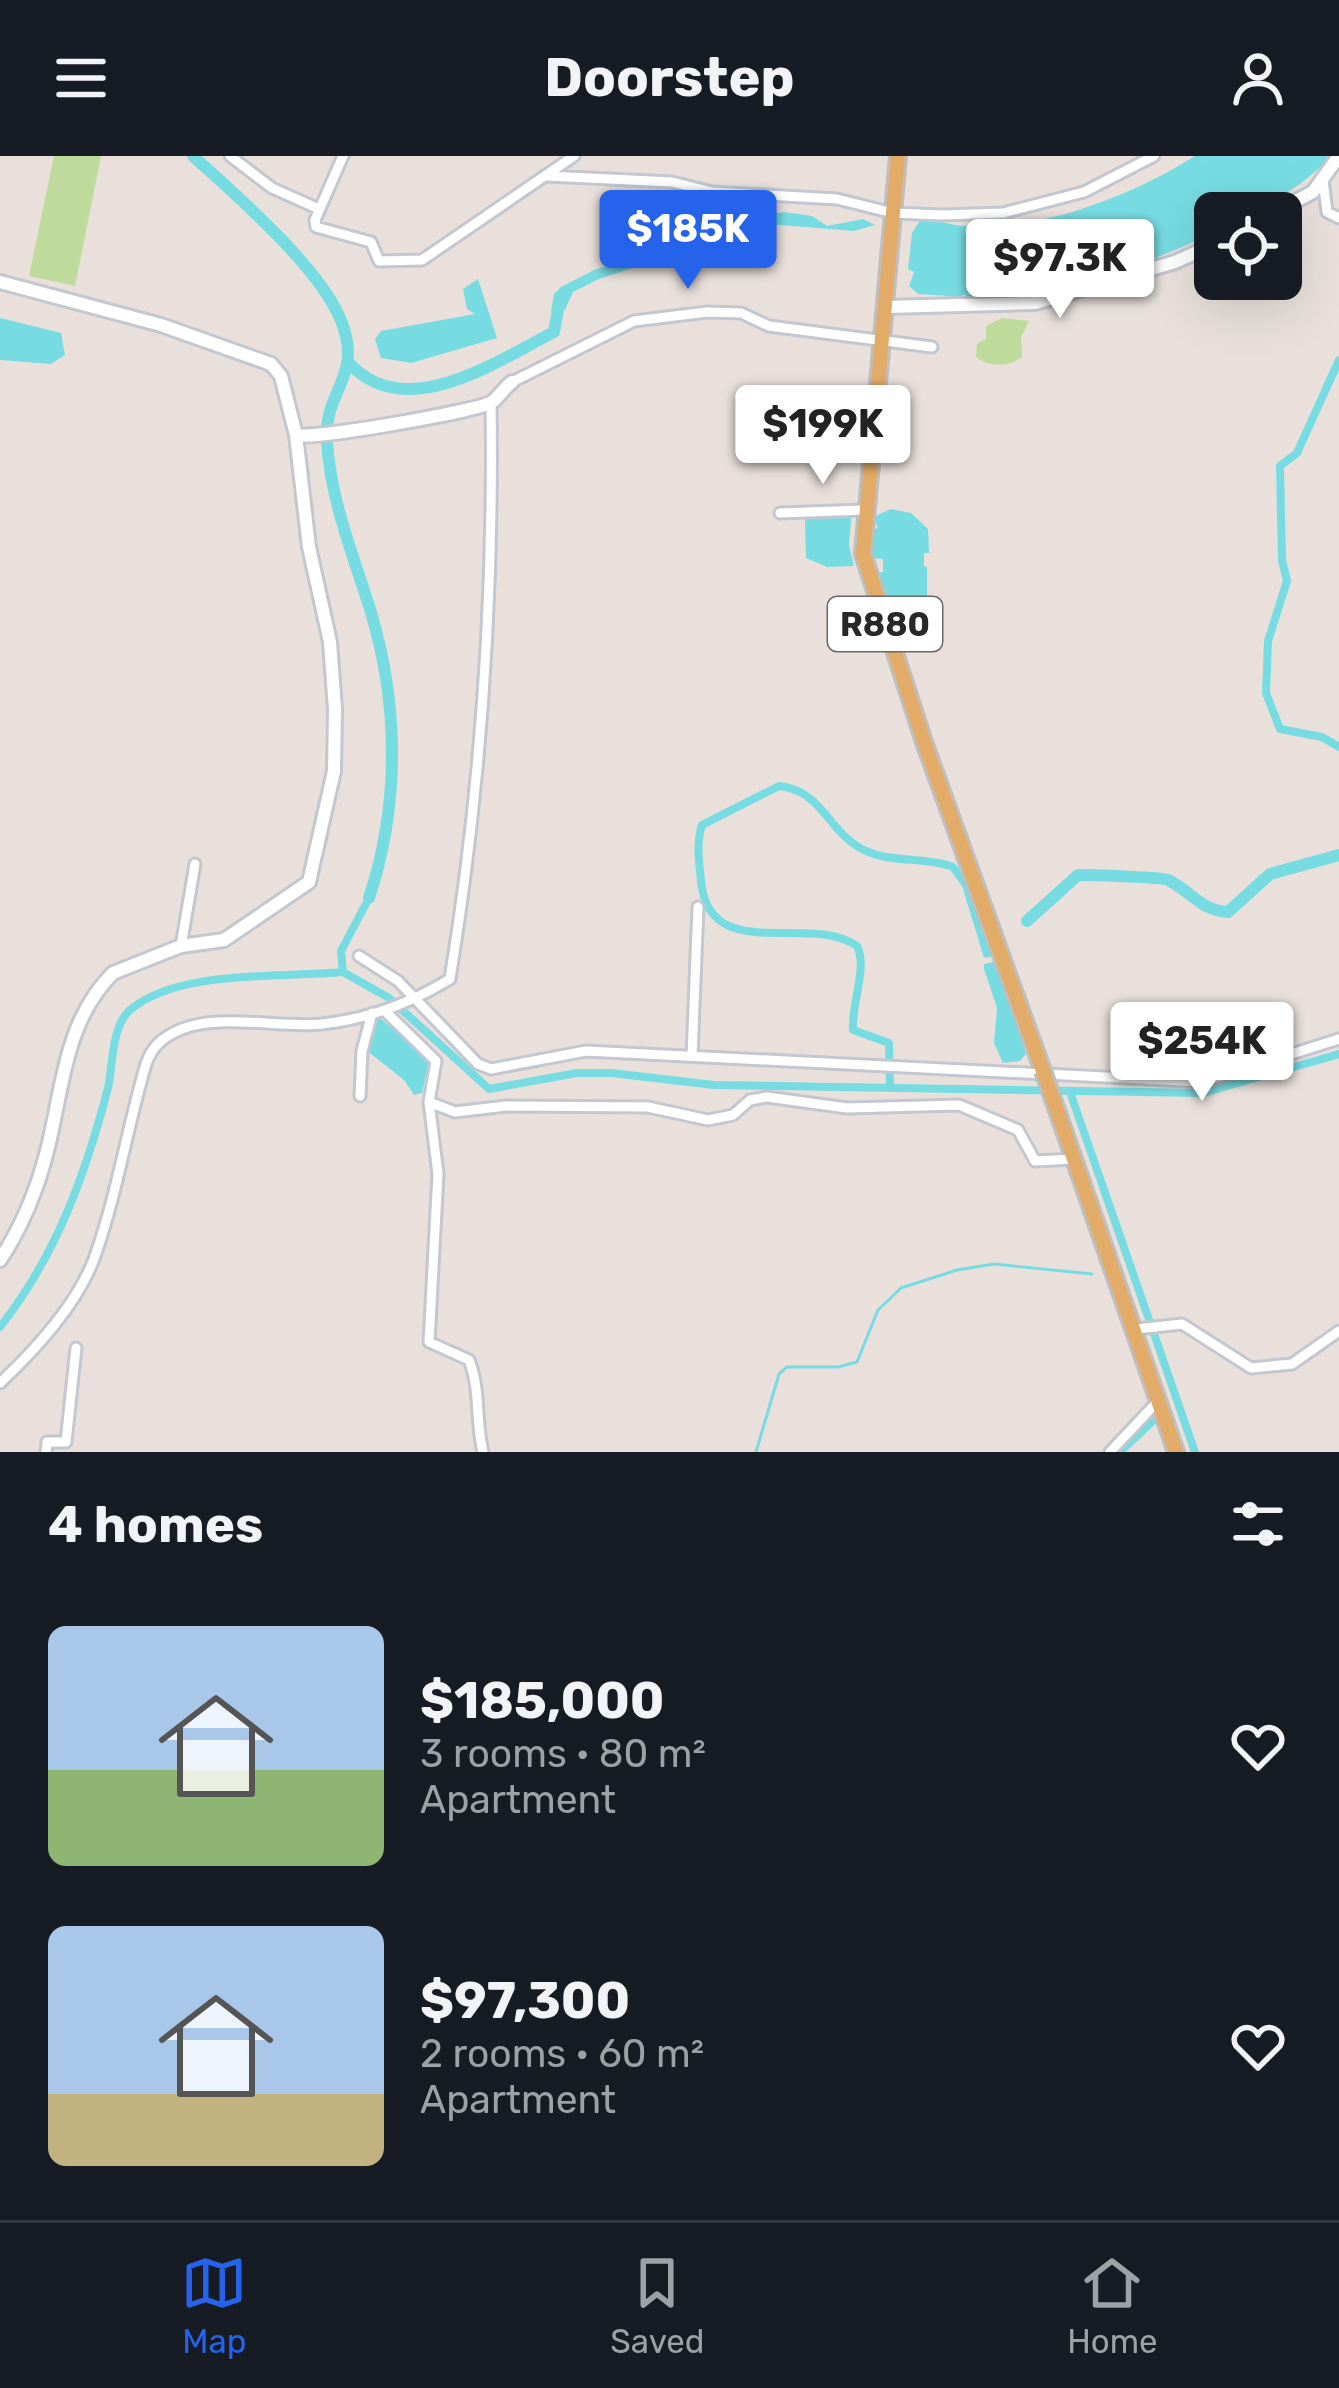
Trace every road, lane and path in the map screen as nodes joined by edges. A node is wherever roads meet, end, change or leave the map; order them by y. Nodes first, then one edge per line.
1 (230, 156) edge
2 (343, 156) edge
3 (574, 156) edge
4 (898, 156) edge
5 (1154, 156) edge
6 (1339, 156) edge
7 (547, 176) junction
8 (1323, 180) junction
9 (1302, 198) edge
10 (320, 209) junction
11 (893, 213) junction
12 (1339, 218) edge
13 (1194, 253) edge
14 (0, 282) edge
15 (886, 307) junction
16 (884, 340) junction
17 (932, 347) dead end
18 (512, 382) joint
19 (491, 402) junction
20 (303, 436) junction
21 (864, 510) junction
22 (780, 513) dead end
23 (195, 864) dead end
24 (698, 907) dead end
25 (181, 946) junction
26 (359, 956) dead end
27 (409, 998) junction
28 (386, 1012) junction
29 (372, 1013) junction
30 (1339, 1039) edge
31 (692, 1057) junction
32 (360, 1096) dead end
33 (429, 1102) junction
34 (1075, 1159) junction
35 (0, 1260) edge
36 (1136, 1329) junction
37 (1339, 1331) edge
38 (76, 1348) dead end
39 (0, 1383) edge
40 (1159, 1400) junction
41 (46, 1452) edge
42 (483, 1452) edge
43 (1110, 1452) edge
44 (1176, 1452) edge

1 - 10 street
2 - 10 street
3 - 7 street
4 - 11 main road, R880
5 - 11 street
6 - 8 street
7 - 10 street
7 - 11 street
8 - 9 street
8 - 12 street
11 - 15 main road, R880
13 - 15 street
14 - 20 street
15 - 16 main road, R880
16 - 17 street
16 - 18 street
16 - 21 main road, R880
18 - 19 street
19 - 20 street
19 - 27 street
20 - 25 street
21 - 22 street
21 - 34 main road, R880, bridge
23 - 25 street
24 - 31 street
25 - 35 street
26 - 27 street
27 - 28 street
27 - 31 street
28 - 29 street
28 - 33 street
29 - 32 street
29 - 39 street
30 - 31 street
33 - 34 street
33 - 42 street
34 - 36 main road, R880
36 - 37 street
36 - 40 main road, R880
38 - 41 street
40 - 43 street
40 - 44 main road, R880

